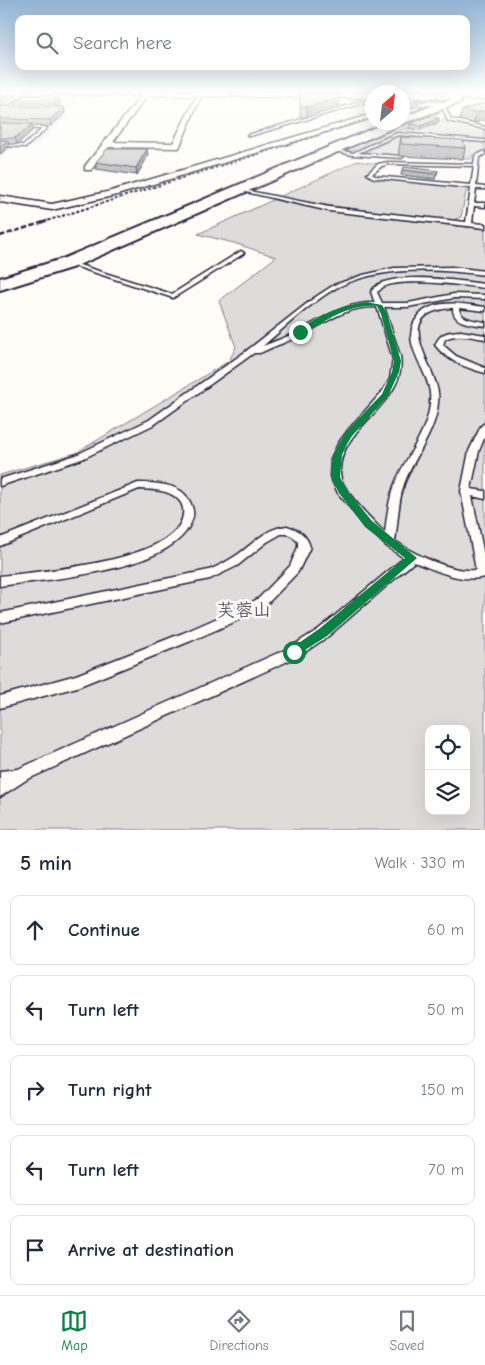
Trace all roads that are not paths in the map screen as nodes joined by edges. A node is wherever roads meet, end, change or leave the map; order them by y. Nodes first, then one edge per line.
1 (44, 129) edge
2 (118, 129) edge
3 (184, 129) edge
4 (271, 129) edge
5 (330, 129) edge
6 (379, 130) edge
7 (249, 135) dead end
8 (485, 141) edge
9 (106, 144) junction
10 (0, 145) edge
11 (333, 150) junction
12 (485, 152) edge
13 (352, 154) junction
14 (476, 163) junction
15 (88, 168) dead end
16 (472, 187) junction
17 (485, 188) edge
18 (239, 190) junction
19 (0, 198) edge
20 (471, 204) junction
21 (485, 205) edge
22 (469, 224) junction
23 (485, 226) edge
24 (241, 252) dead end
25 (68, 263) junction
26 (485, 273) edge
27 (0, 284) edge
28 (485, 286) edge
29 (485, 297) edge
30 (379, 305) junction
31 (456, 306) junction
32 (485, 309) edge
33 (485, 324) edge
34 (485, 337) edge
35 (248, 354) junction
36 (485, 371) edge
37 (485, 426) edge
38 (0, 483) edge
39 (466, 491) junction
40 (485, 495) edge
41 (389, 541) junction
42 (0, 542) edge
43 (412, 558) junction
44 (483, 572) edge
45 (0, 581) edge
46 (0, 618) edge
47 (0, 702) edge
48 (21, 775) junction
49 (0, 778) edge
50 (0, 789) edge

1 - 10 lane
2 - 9 street
3 - 9 street
4 - 7 lane
5 - 19 street
6 - 11 main road
8 - 13 lane
9 - 15 street
11 - 13 lane
11 - 18 main road
12 - 14 lane
13 - 14 lane
14 - 16 lane
14 - 16 lane
16 - 17 lane
16 - 20 lane
18 - 22 lane
18 - 25 main road
20 - 21 lane
20 - 22 lane
22 - 23 lane
24 - 25 lane
25 - 27 main road
26 - 35 lane
28 - 30 lane
29 - 30 lane
30 - 35 lane
30 - 41 lane
31 - 32 lane
31 - 33 lane
31 - 41 lane
34 - 36 lane
35 - 38 lane
37 - 39 lane
39 - 40 lane
39 - 44 lane
41 - 43 lane
42 - 45 lane
43 - 44 lane
43 - 48 lane
46 - 47 lane
48 - 49 lane
48 - 50 lane

